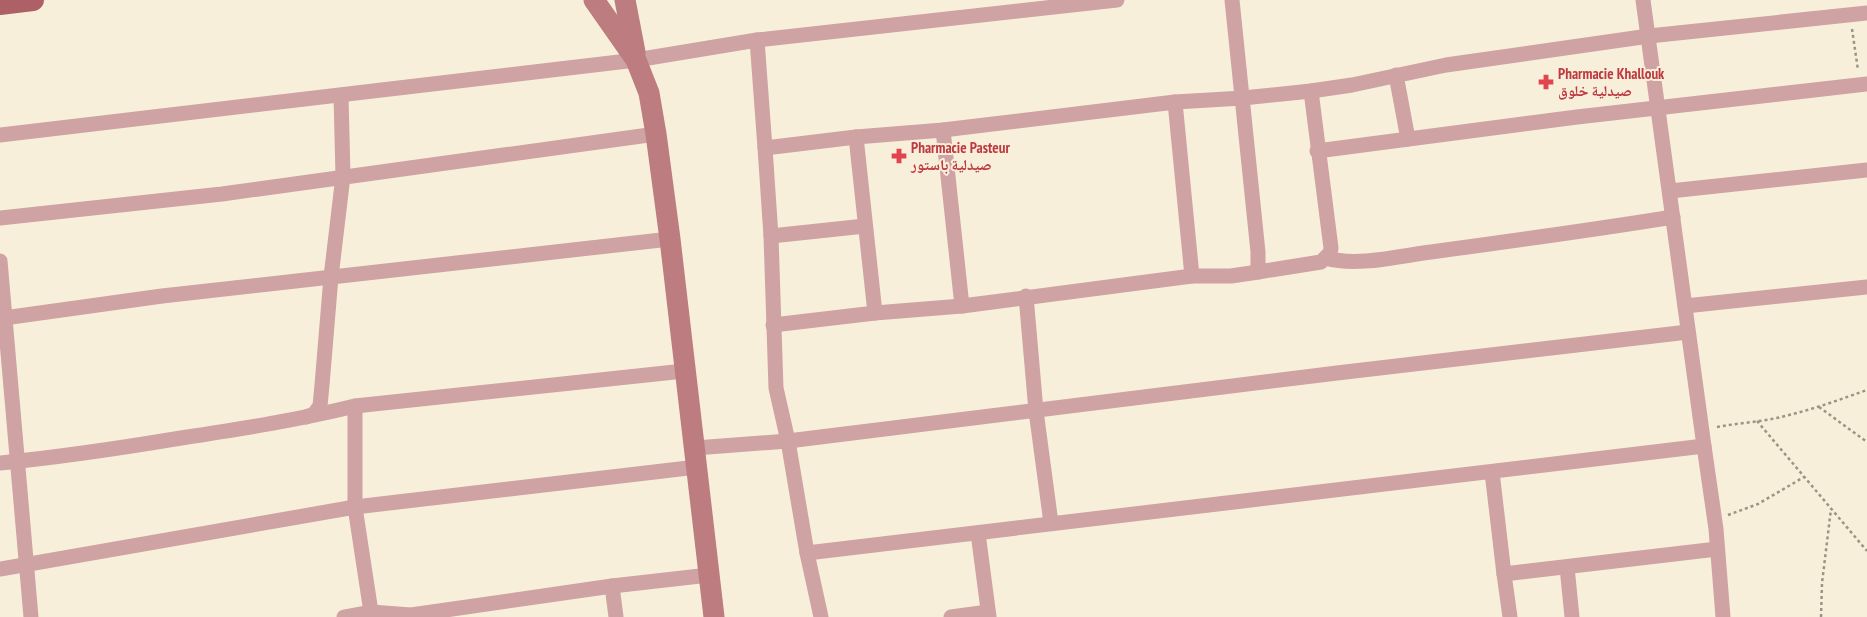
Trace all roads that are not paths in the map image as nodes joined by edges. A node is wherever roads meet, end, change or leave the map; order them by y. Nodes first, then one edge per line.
1 (33, 0) edge
2 (594, 0) edge
3 (625, 0) edge
4 (1117, 0) edge
5 (1232, 0) edge
6 (1644, 0) edge
7 (0, 4) edge
8 (1867, 13) edge
9 (1649, 36) junction
10 (757, 40) junction
11 (636, 60) junction
12 (1396, 75) junction
13 (1863, 84) edge
14 (1311, 91) junction
15 (341, 96) junction
16 (1243, 98) junction
17 (1175, 102) junction
18 (1658, 108) junction
19 (943, 130) junction
20 (656, 134) junction
21 (0, 135) edge
22 (856, 137) junction
23 (1408, 138) junction
24 (765, 148) junction
25 (1317, 151) junction
26 (1867, 170) edge
27 (343, 176) junction
28 (1670, 191) junction
29 (1673, 217) junction
30 (0, 218) edge
31 (865, 226) junction
32 (771, 236) junction
33 (670, 239) junction
34 (1326, 258) junction
35 (0, 261) edge
36 (1258, 272) junction
37 (1192, 276) junction
38 (331, 277) junction
39 (1867, 287) edge
40 (1026, 296) junction
41 (962, 306) junction
42 (1685, 306) junction
43 (875, 313) junction
44 (4, 318) junction
45 (773, 326) junction
46 (1688, 332) junction
47 (684, 371) junction
48 (355, 406) junction
49 (1036, 411) junction
50 (305, 418) junction
51 (788, 441) junction
52 (1704, 446) junction
53 (696, 457) junction
54 (18, 462) junction
55 (0, 463) edge
56 (1492, 472) junction
57 (355, 507) junction
58 (1051, 523) junction
59 (978, 533) junction
60 (1717, 549) junction
61 (807, 553) junction
62 (26, 565) junction
63 (1567, 567) junction
64 (0, 569) edge
65 (1504, 574) junction
66 (709, 575) junction
67 (612, 586) junction
68 (491, 611) edge
69 (371, 612) junction
70 (988, 615) edge
71 (411, 616) edge
72 (31, 617) edge
73 (344, 617) edge
74 (616, 617) edge
75 (714, 617) edge
76 (821, 617) edge
77 (951, 617) edge
78 (1510, 617) edge
79 (1572, 617) edge
80 (1723, 617) edge

1 - 7 main road
2 - 11 street
3 - 11 street
4 - 10 street
5 - 16 street
6 - 9 street
8 - 9 street
9 - 12 street
9 - 18 street
10 - 11 street
10 - 24 street
11 - 15 street
11 - 20 street
12 - 14 street
12 - 23 street
13 - 18 street
14 - 16 street
14 - 25 street
15 - 21 street
15 - 27 street
16 - 17 street
16 - 36 street
17 - 19 street
17 - 37 street
18 - 23 street
18 - 28 street
19 - 22 street
19 - 41 street
20 - 27 street
20 - 33 street
22 - 24 street
22 - 31 street
23 - 25 street
24 - 32 street
25 - 34 street
26 - 28 street
27 - 30 street
27 - 38 street
28 - 29 street
29 - 34 street
29 - 42 street
31 - 32 street
31 - 43 street
32 - 45 street
33 - 38 street
33 - 47 street
34 - 36 street
35 - 44 street
36 - 37 street
37 - 40 street
38 - 44 street
38 - 50 street
39 - 42 street
40 - 41 street
40 - 49 street
41 - 43 street
42 - 46 street
43 - 45 street
44 - 54 street
45 - 51 street
46 - 49 street
46 - 52 street
47 - 48 street
47 - 53 street
48 - 50 street
48 - 57 street
49 - 51 street
49 - 58 street
50 - 54 street
51 - 53 street
51 - 61 street
52 - 56 street
52 - 60 street
53 - 57 street
53 - 66 street
54 - 55 street
54 - 62 street
56 - 58 street
56 - 65 street
57 - 62 street
57 - 69 street
58 - 59 street
59 - 61 street
59 - 70 street
60 - 63 street
60 - 80 street
61 - 76 street
62 - 64 street
62 - 72 street
63 - 65 street
63 - 79 street
65 - 78 street
66 - 67 street
66 - 75 street
67 - 68 street
67 - 74 street
68 - 71 street
69 - 71 street
69 - 73 street
70 - 77 street

